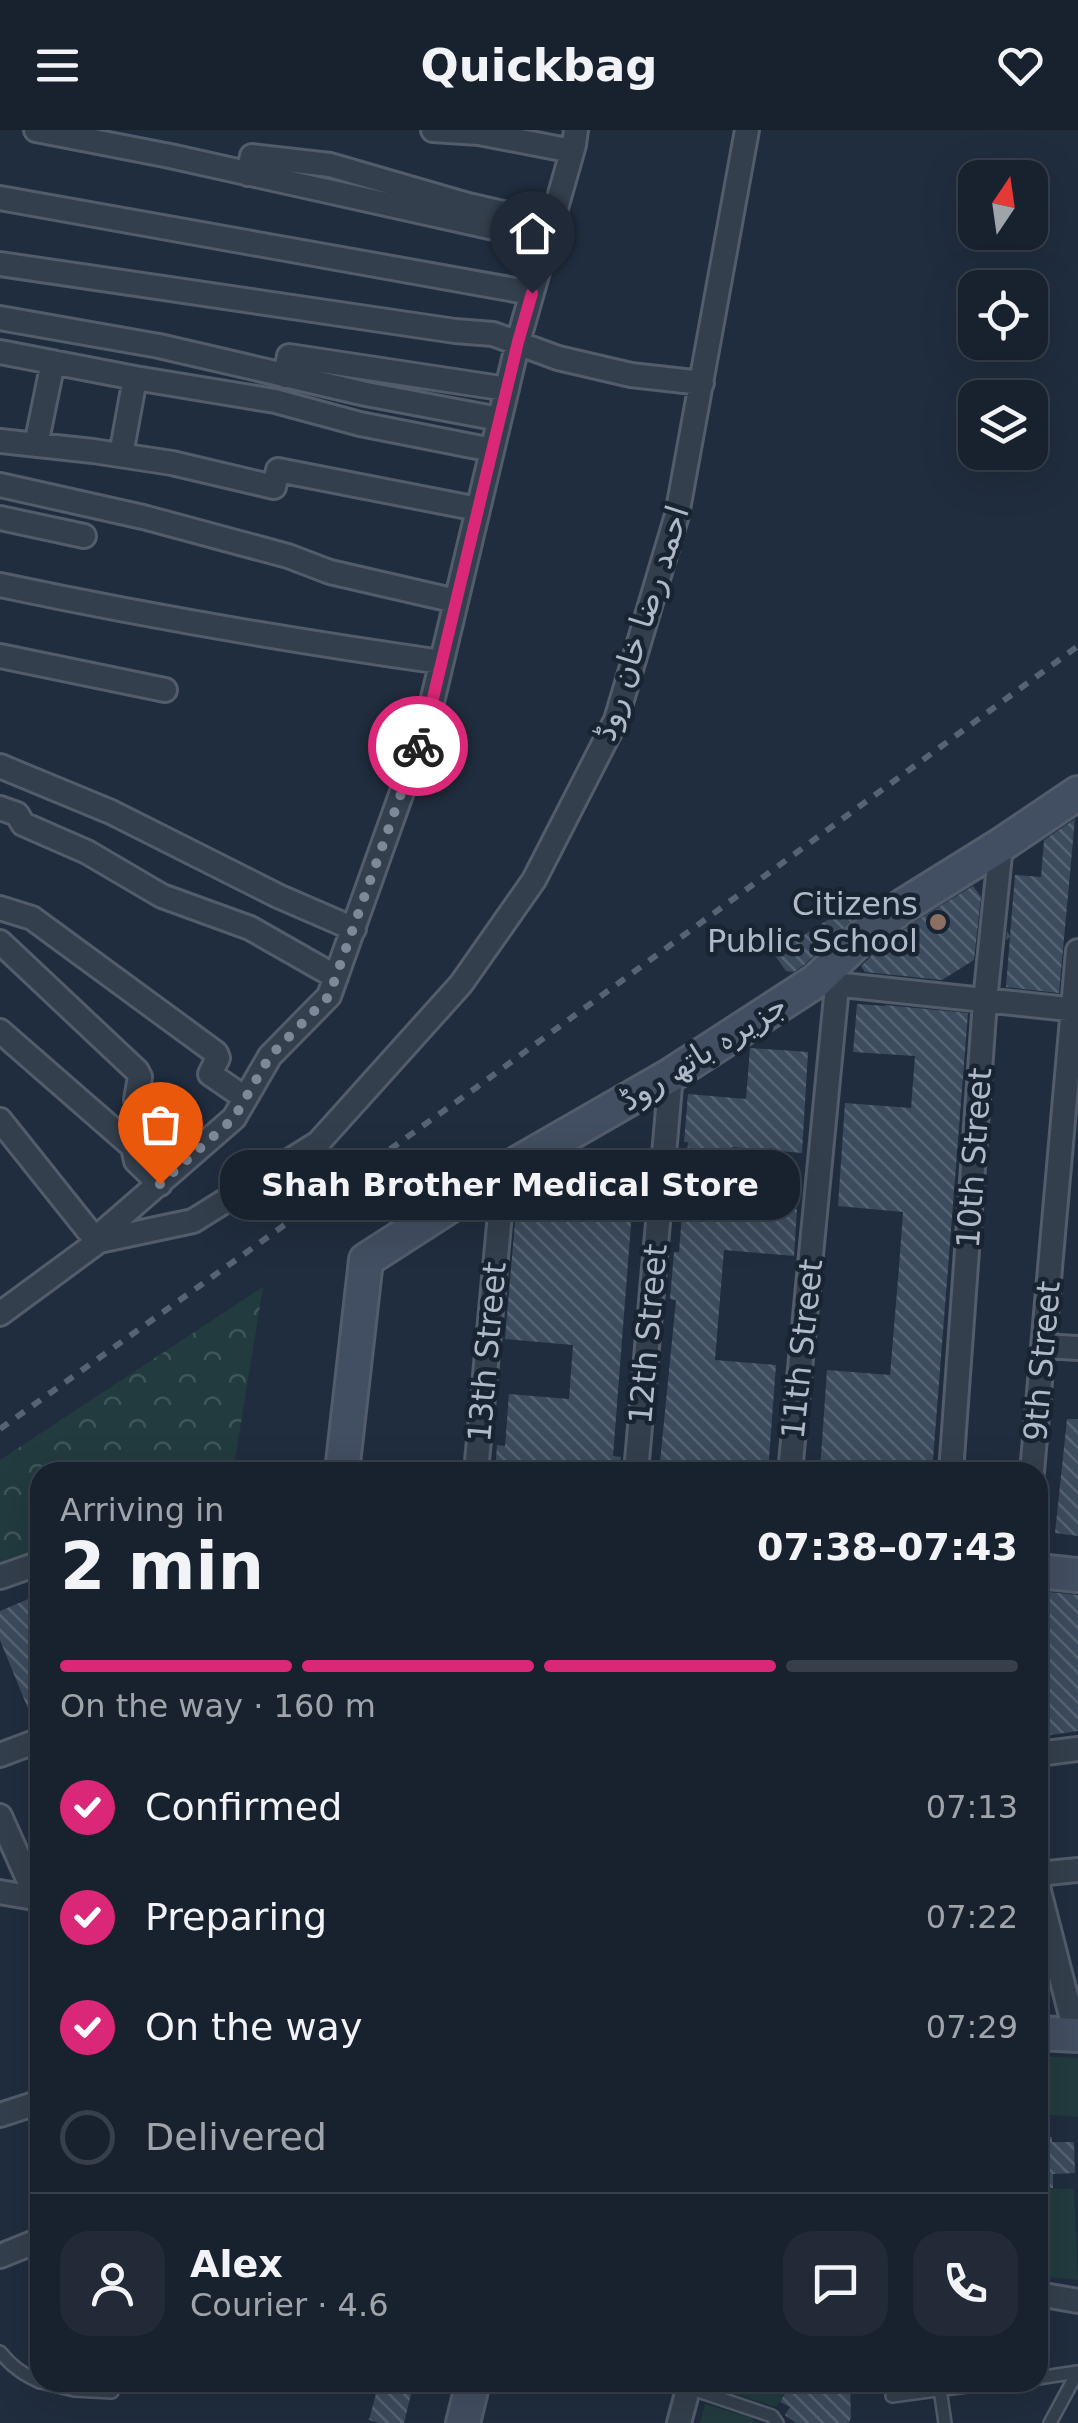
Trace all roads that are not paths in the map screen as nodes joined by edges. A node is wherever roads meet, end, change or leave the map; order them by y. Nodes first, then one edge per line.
1 (36, 130) edge
2 (434, 130) edge
3 (747, 130) edge
4 (574, 141) edge
5 (0, 198) edge
6 (549, 233) junction
7 (0, 264) edge
8 (532, 293) junction
9 (0, 318) edge
10 (518, 342) junction
11 (0, 352) edge
12 (52, 362) junction
13 (284, 376) junction
14 (135, 378) junction
15 (702, 382) junction
16 (506, 389) junction
17 (499, 419) junction
18 (0, 441) edge
19 (36, 445) junction
20 (492, 450) junction
21 (120, 455) junction
22 (0, 485) edge
23 (478, 509) junction
24 (0, 518) edge
25 (84, 536) dead end
26 (0, 585) edge
27 (456, 601) junction
28 (0, 656) edge
29 (442, 662) junction
30 (164, 690) dead end
31 (0, 766) edge
32 (1078, 792) edge
33 (0, 808) edge
34 (1001, 845) junction
35 (0, 908) edge
36 (354, 929) junction
37 (0, 942) edge
38 (1078, 952) edge
39 (336, 976) junction
40 (827, 983) junction
41 (985, 1001) junction
42 (1075, 1010) edge
43 (0, 1031) edge
44 (670, 1075) junction
45 (245, 1098) junction
46 (0, 1120) edge
47 (186, 1160) junction
48 (504, 1171) junction
49 (160, 1184) junction
50 (97, 1240) junction
51 (0, 1314) edge
52 (1044, 1346) junction
53 (1078, 1348) edge
54 (343, 1462) edge
55 (477, 1462) edge
56 (637, 1462) edge
57 (791, 1462) edge
58 (952, 1462) edge
59 (1033, 1462) edge
60 (30, 1566) edge
61 (1048, 1572) edge
62 (1078, 1575) edge
63 (0, 1577) edge
64 (30, 1744) edge
65 (1078, 1749) edge
66 (1048, 1753) edge
67 (0, 1755) edge
68 (0, 1816) edge
69 (1078, 1870) edge
70 (1048, 1873) edge
71 (30, 1882) edge
72 (0, 1892) edge
73 (30, 1898) edge
74 (1048, 1924) edge
75 (1048, 2033) edge
76 (1077, 2035) edge
77 (30, 2106) edge
78 (0, 2116) edge
79 (30, 2244) edge
80 (0, 2256) edge
81 (1048, 2296) edge
82 (1078, 2301) edge
83 (0, 2352) edge
84 (1077, 2372) edge
85 (1048, 2376) edge
86 (30, 2378) edge
87 (471, 2392) edge
88 (687, 2392) edge
89 (708, 2392) edge
90 (919, 2392) edge
91 (940, 2392) edge
92 (892, 2396) dead end
93 (463, 2423) edge
94 (680, 2423) edge
95 (778, 2423) edge
96 (945, 2423) edge
97 (1050, 2423) edge

1 - 6 street
2 - 4 street
3 - 15 street, احمد رضا خان روڈ
4 - 6 street
5 - 8 street
6 - 8 street
7 - 10 street
8 - 10 street
9 - 13 street
10 - 15 street
10 - 16 street
11 - 12 street
12 - 14 street
12 - 19 street
13 - 16 street
13 - 17 street
14 - 20 street
14 - 21 street
15 - 50 street, احمد رضا خان روڈ
16 - 17 street
17 - 20 street
18 - 19 street
19 - 21 street
20 - 23 street
21 - 23 street
22 - 27 street
23 - 27 street
24 - 25 street
26 - 29 street
27 - 29 street
28 - 30 street
29 - 36 street
31 - 36 street
32 - 34 street, جزیرہ باتھ روڈ
33 - 39 street
34 - 40 street, جزیرہ باتھ روڈ
34 - 41 street, 10th Street
35 - 45 street
36 - 39 street
37 - 47 street
38 - 42 street, 9th Street
39 - 45 street
40 - 41 street
40 - 44 street, جزیرہ باتھ روڈ
40 - 57 street, 11th Street
41 - 42 street
41 - 58 street, 10th Street
42 - 52 street, 9th Street
43 - 49 street
44 - 48 street, جزیرہ باتھ روڈ
44 - 56 street, 12th Street
45 - 47 street
46 - 50 street
47 - 49 street
48 - 54 street, جزیرہ باتھ روڈ
48 - 55 street, 13th Street
49 - 50 street
50 - 51 street
52 - 53 street
52 - 59 street, 9th Street
60 - 63 street
61 - 62 street
64 - 67 street
65 - 66 street
68 - 71 street
69 - 70 street
72 - 73 street
74 - 76 street
75 - 76 street
77 - 78 street
79 - 80 street
81 - 82 street
83 - 86 lane
84 - 85 lane
84 - 97 lane
87 - 93 street
88 - 94 street
89 - 95 lane
90 - 92 lane
91 - 96 lane

